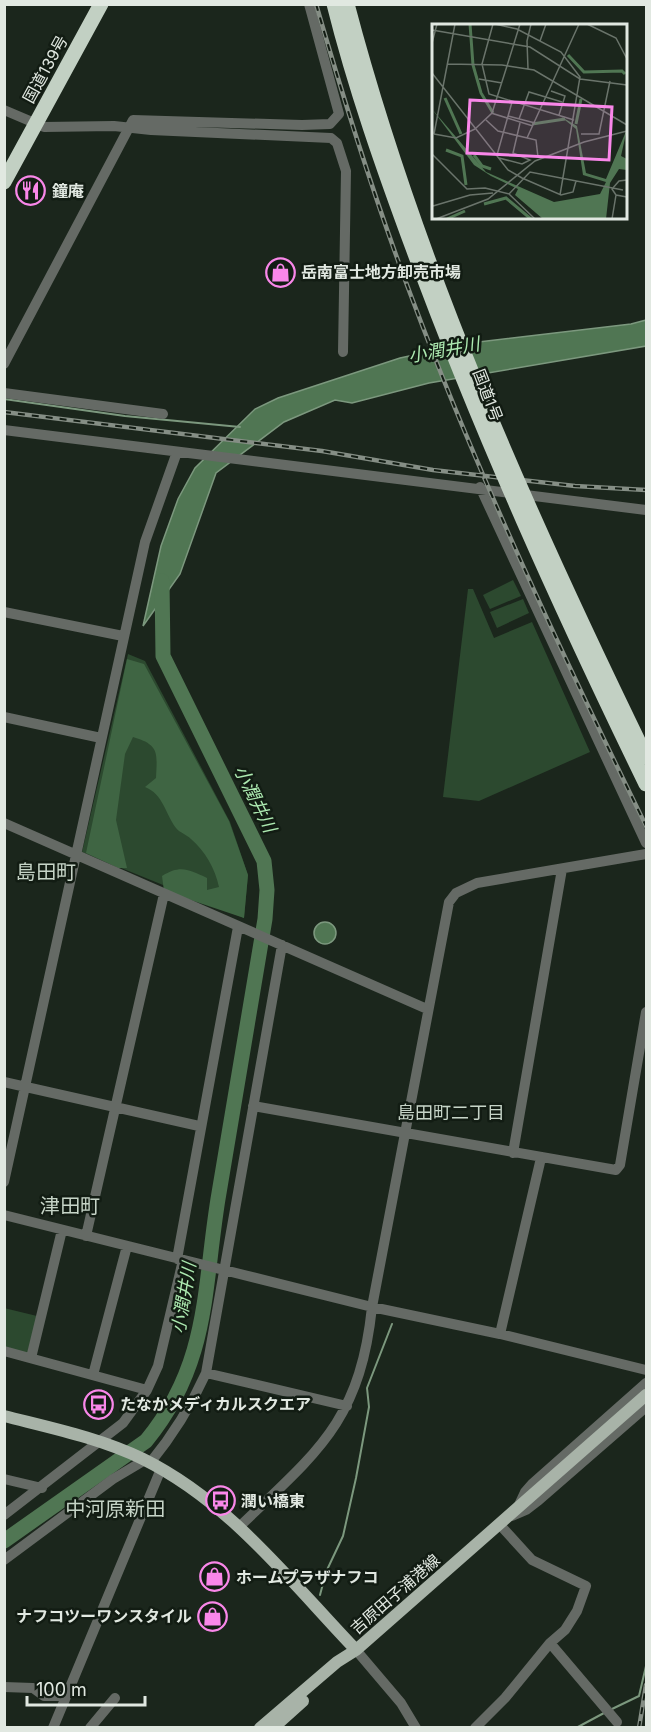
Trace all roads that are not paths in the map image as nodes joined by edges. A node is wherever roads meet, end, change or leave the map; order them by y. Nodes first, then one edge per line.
1 (100, 4) edge
2 (309, 4) edge
3 (334, 4) edge
4 (347, 4) edge
5 (4, 110) edge
6 (35, 124) junction
7 (130, 128) junction
8 (4, 182) edge
9 (343, 352) dead end
10 (6, 357) edge
11 (4, 393) edge
12 (164, 414) dead end
13 (4, 430) edge
14 (177, 452) junction
15 (480, 487) junction
16 (646, 510) edge
17 (4, 612) edge
18 (123, 636) junction
19 (4, 717) edge
20 (100, 738) junction
21 (646, 757) edge
22 (646, 783) edge
23 (4, 824) edge
24 (646, 843) edge
25 (646, 854) edge
26 (76, 855) junction
27 (562, 869) junction
28 (164, 894) junction
29 (240, 927) junction
30 (278, 943) junction
31 (427, 1009) junction
32 (646, 1012) edge
33 (4, 1082) edge
34 (26, 1086) junction
35 (253, 1106) junction
36 (116, 1109) junction
37 (199, 1126) junction
38 (405, 1132) junction
39 (513, 1153) junction
40 (541, 1158) junction
41 (4, 1182) edge
42 (4, 1215) edge
43 (62, 1230) junction
44 (86, 1236) junction
45 (127, 1246) junction
46 (180, 1259) junction
47 (223, 1270) junction
48 (372, 1307) junction
49 (500, 1334) junction
50 (4, 1351) edge
51 (31, 1358) junction
52 (646, 1370) edge
53 (206, 1372) junction
54 (93, 1375) junction
55 (646, 1383) edge
56 (147, 1390) junction
57 (644, 1401) edge
58 (347, 1406) junction
59 (4, 1416) edge
60 (103, 1442) junction
61 (149, 1463) junction
62 (4, 1479) edge
63 (42, 1488) junction
64 (518, 1508) junction
65 (4, 1515) edge
66 (504, 1521) junction
67 (239, 1527) junction
68 (4, 1560) edge
69 (550, 1643) junction
70 (356, 1650) junction
71 (4, 1688) edge
72 (65, 1696) junction
73 (115, 1698) dead end
74 (616, 1722) dead end
75 (53, 1728) edge
76 (90, 1728) edge
77 (260, 1728) edge
78 (273, 1728) edge
79 (416, 1728) edge
80 (475, 1728) edge

1 - 6 highway, 国道139号
2 - 7 street
3 - 22 highway, 国道1号, bridge
4 - 21 highway, 国道1号, bridge
5 - 6 street
6 - 7 street
6 - 8 highway, 国道139号
7 - 9 street
7 - 10 street
11 - 12 street
13 - 14 street
14 - 15 street
14 - 18 street
15 - 16 street
15 - 24 street
17 - 18 street
18 - 20 street
19 - 20 street
20 - 26 street
23 - 26 street
25 - 27 street
26 - 28 street
26 - 34 street
27 - 31 street
27 - 39 street
28 - 29 street
28 - 36 street
29 - 30 street
29 - 37 street
30 - 31 street
30 - 35 street
31 - 38 street
32 - 40 street
33 - 34 street
34 - 36 street
34 - 41 street
35 - 38 street
35 - 47 street
36 - 37 street
36 - 44 street
37 - 46 street
38 - 39 street
38 - 48 street
39 - 40 street
40 - 49 street
42 - 43 street
43 - 44 street
43 - 51 street
44 - 45 street
45 - 46 street
45 - 54 street
46 - 47 street
46 - 56 street
47 - 48 street
47 - 53 street
48 - 49 street
48 - 58 street
49 - 52 street
50 - 51 street
51 - 54 street
53 - 58 street
53 - 61 street
54 - 56 street
55 - 64 street
56 - 60 street
57 - 64 main road, 吉原田子浦港線
57 - 66 street
58 - 67 street
59 - 60 main road, 吉原田子浦港線
60 - 61 main road, 吉原田子浦港線
60 - 63 street
61 - 67 main road, 吉原田子浦港線
61 - 68 street
61 - 72 street
62 - 63 street
63 - 65 street
64 - 66 main road, 吉原田子浦港線
66 - 69 street
66 - 70 main road, 吉原田子浦港線
67 - 70 main road, 吉原田子浦港線
69 - 74 street
69 - 80 street
70 - 77 main road
70 - 78 main road
70 - 79 street
71 - 72 street
72 - 75 street
73 - 76 street

